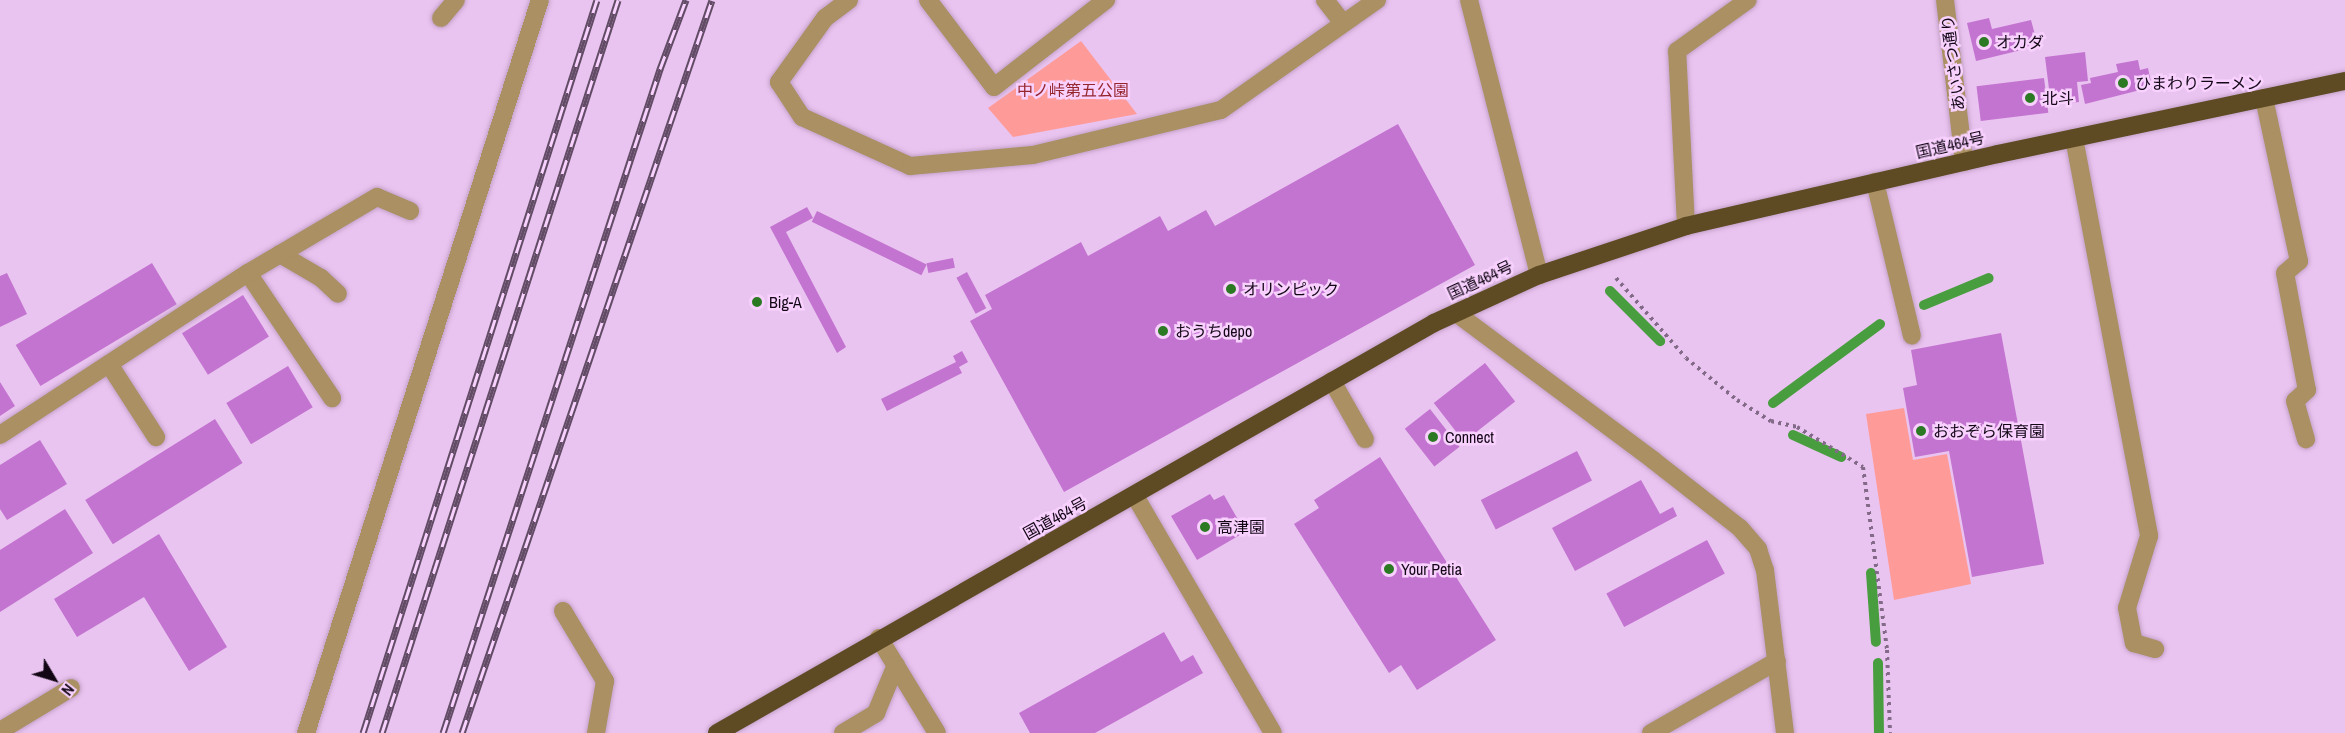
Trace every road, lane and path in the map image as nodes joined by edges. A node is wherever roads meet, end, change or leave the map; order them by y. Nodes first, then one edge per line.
1 (456, 0) edge
2 (540, 0) edge
3 (849, 0) edge
4 (928, 0) edge
5 (1106, 0) edge
6 (1325, 0) edge
7 (1377, 0) edge
8 (1469, 0) edge
9 (1748, 0) edge
10 (1945, 0) edge
11 (441, 18) dead end
12 (1343, 23) junction
13 (2345, 81) edge
14 (2264, 98) junction
15 (2074, 138) junction
16 (1964, 162) junction
17 (1875, 182) junction
18 (410, 211) dead end
19 (1686, 226) junction
20 (1598, 253) junction
21 (280, 254) junction
22 (248, 273) junction
23 (1539, 274) junction
24 (338, 294) dead end
25 (1456, 313) junction
26 (1912, 336) dead end
27 (109, 364) junction
28 (1332, 381) junction
29 (332, 398) dead end
30 (0, 435) edge
31 (156, 437) dead end
32 (1365, 439) dead end
33 (2306, 439) dead end
34 (1135, 496) junction
35 (563, 611) dead end
36 (879, 638) junction
37 (2155, 650) dead end
38 (1777, 661) junction
39 (896, 665) junction
40 (71, 688) dead end
41 (0, 730) edge
42 (306, 733) edge
43 (596, 733) edge
44 (717, 733) edge
45 (843, 733) edge
46 (937, 733) edge
47 (1273, 733) edge
48 (1651, 733) edge
49 (1785, 733) edge
50 (1890, 733) edge

1 - 11 street
2 - 42 street
3 - 12 street
4 - 5 street
6 - 12 street
7 - 12 street
8 - 23 street
9 - 19 street
10 - 16 street, あいさつ通り
13 - 14 highway, 国道464号
14 - 15 highway, 国道464号
14 - 33 street
15 - 16 highway, 国道464号
15 - 37 street
16 - 17 highway, 国道464号
17 - 19 highway, 国道464号
17 - 26 street
18 - 21 street
19 - 20 highway, 国道464号
20 - 23 highway, 国道464号
20 - 50 path
21 - 22 street
21 - 24 street
22 - 27 street
22 - 29 street
23 - 25 highway, 国道464号
25 - 28 highway, 国道464号
25 - 38 street
27 - 30 street
27 - 31 street
28 - 32 street
28 - 34 highway, 国道464号
34 - 36 highway, 国道464号
34 - 47 street
35 - 43 street
36 - 39 street
36 - 44 highway, 国道464号
38 - 48 street
38 - 49 street
39 - 45 street
39 - 46 street
40 - 41 street

